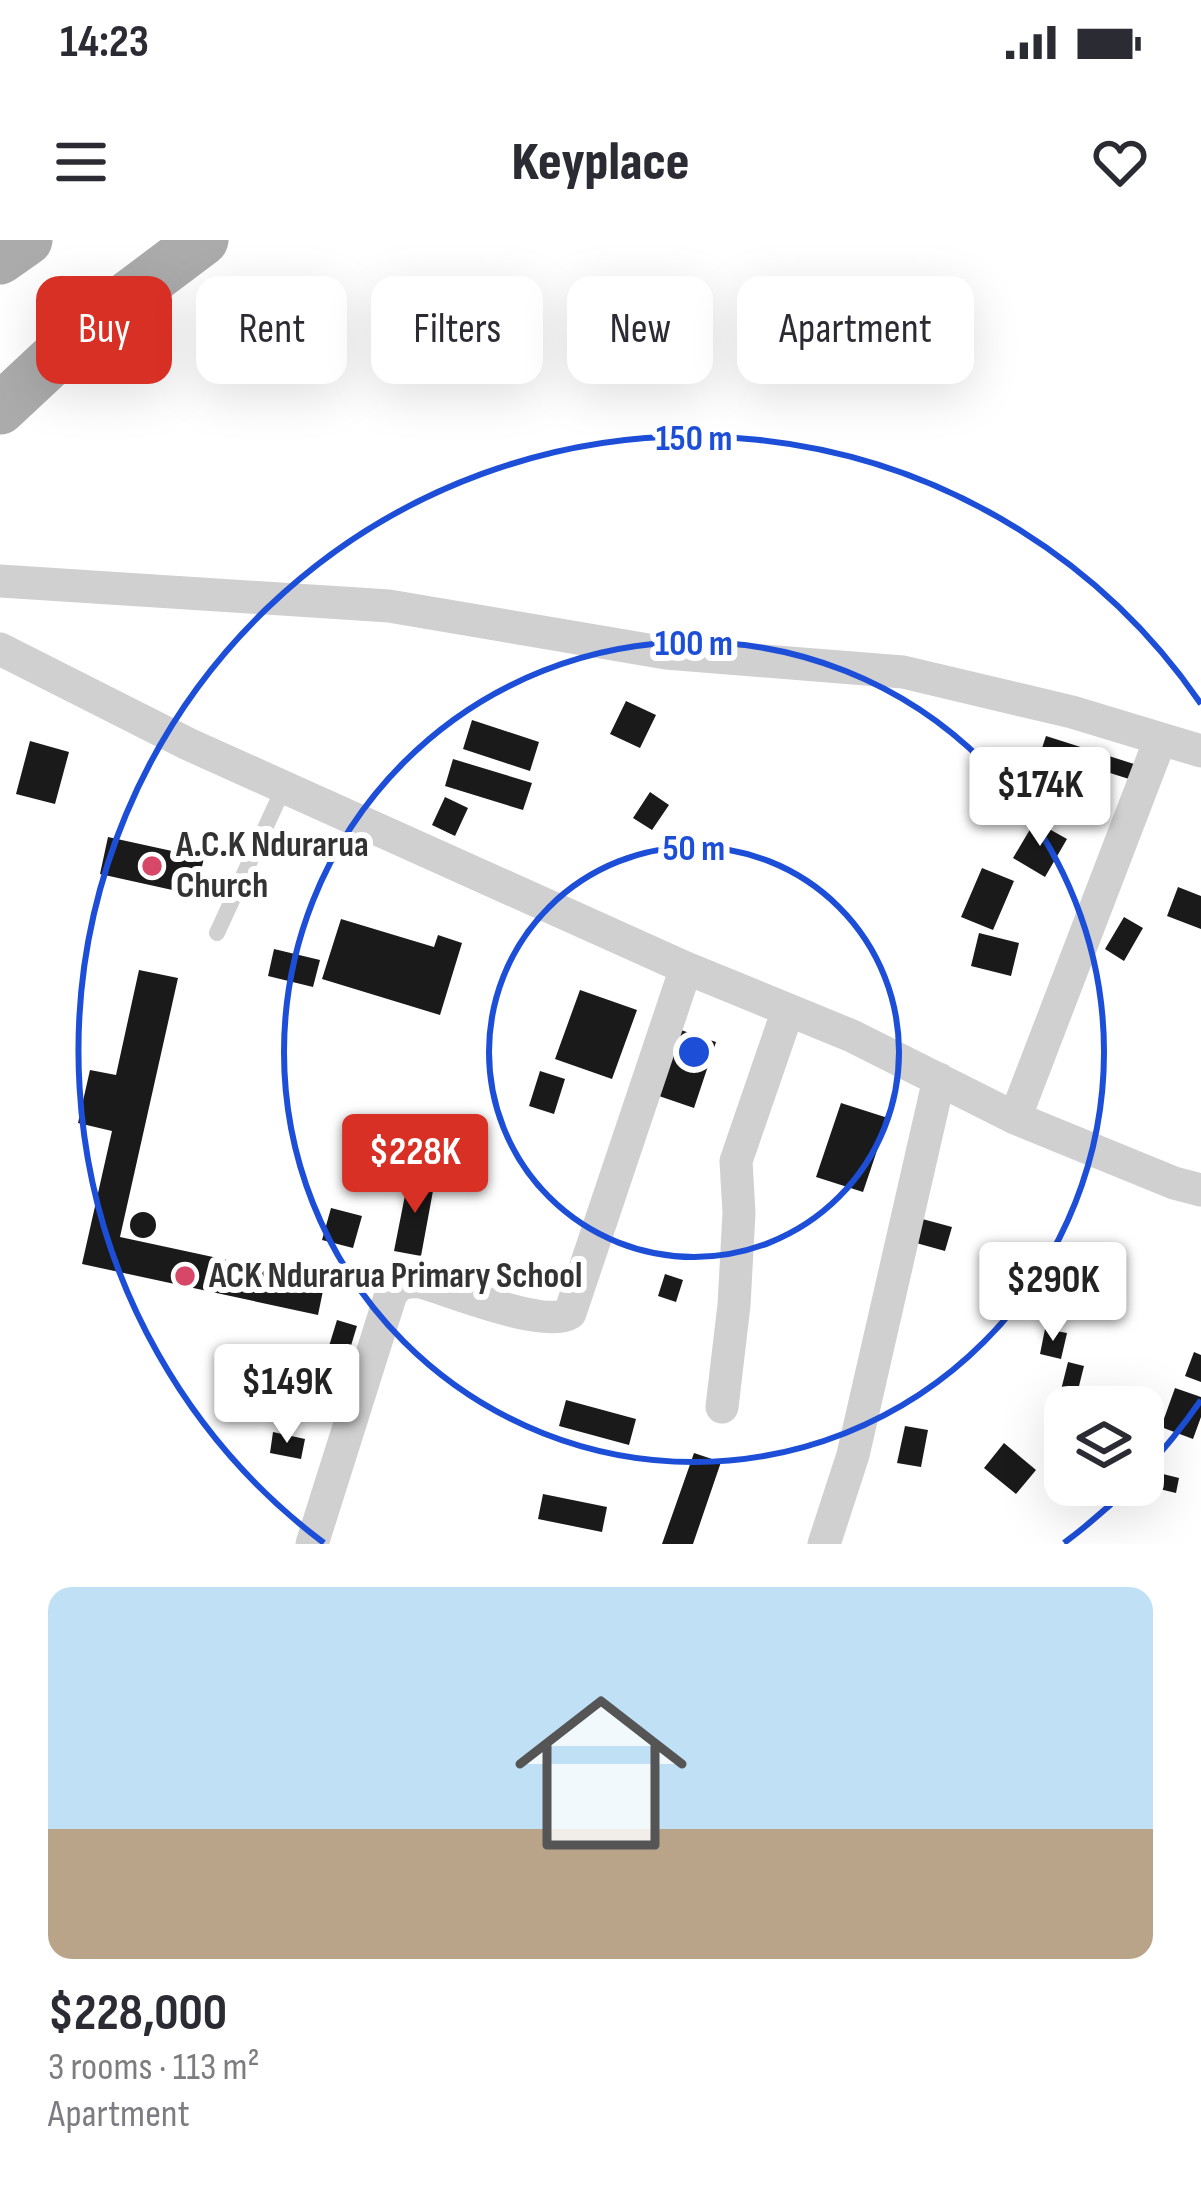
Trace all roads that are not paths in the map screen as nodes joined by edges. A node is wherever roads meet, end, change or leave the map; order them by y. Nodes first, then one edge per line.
1 (27, 240) edge
2 (203, 240) edge
3 (0, 259) edge
4 (0, 409) edge
5 (0, 581) edge
6 (0, 649) edge
7 (1160, 740) junction
8 (1201, 751) edge
9 (284, 788) junction
10 (217, 933) dead end
11 (686, 968) junction
12 (788, 1010) junction
13 (939, 1079) junction
14 (1015, 1118) junction
15 (1201, 1190) edge
16 (722, 1407) dead end
17 (312, 1544) edge
18 (824, 1544) edge

1 - 3 main road
2 - 4 main road
5 - 7 street
6 - 9 street
7 - 8 street
7 - 14 street
9 - 10 lane
9 - 11 street
11 - 12 street
11 - 17 street
12 - 13 street
12 - 16 street
13 - 14 street
13 - 18 street
14 - 15 street

